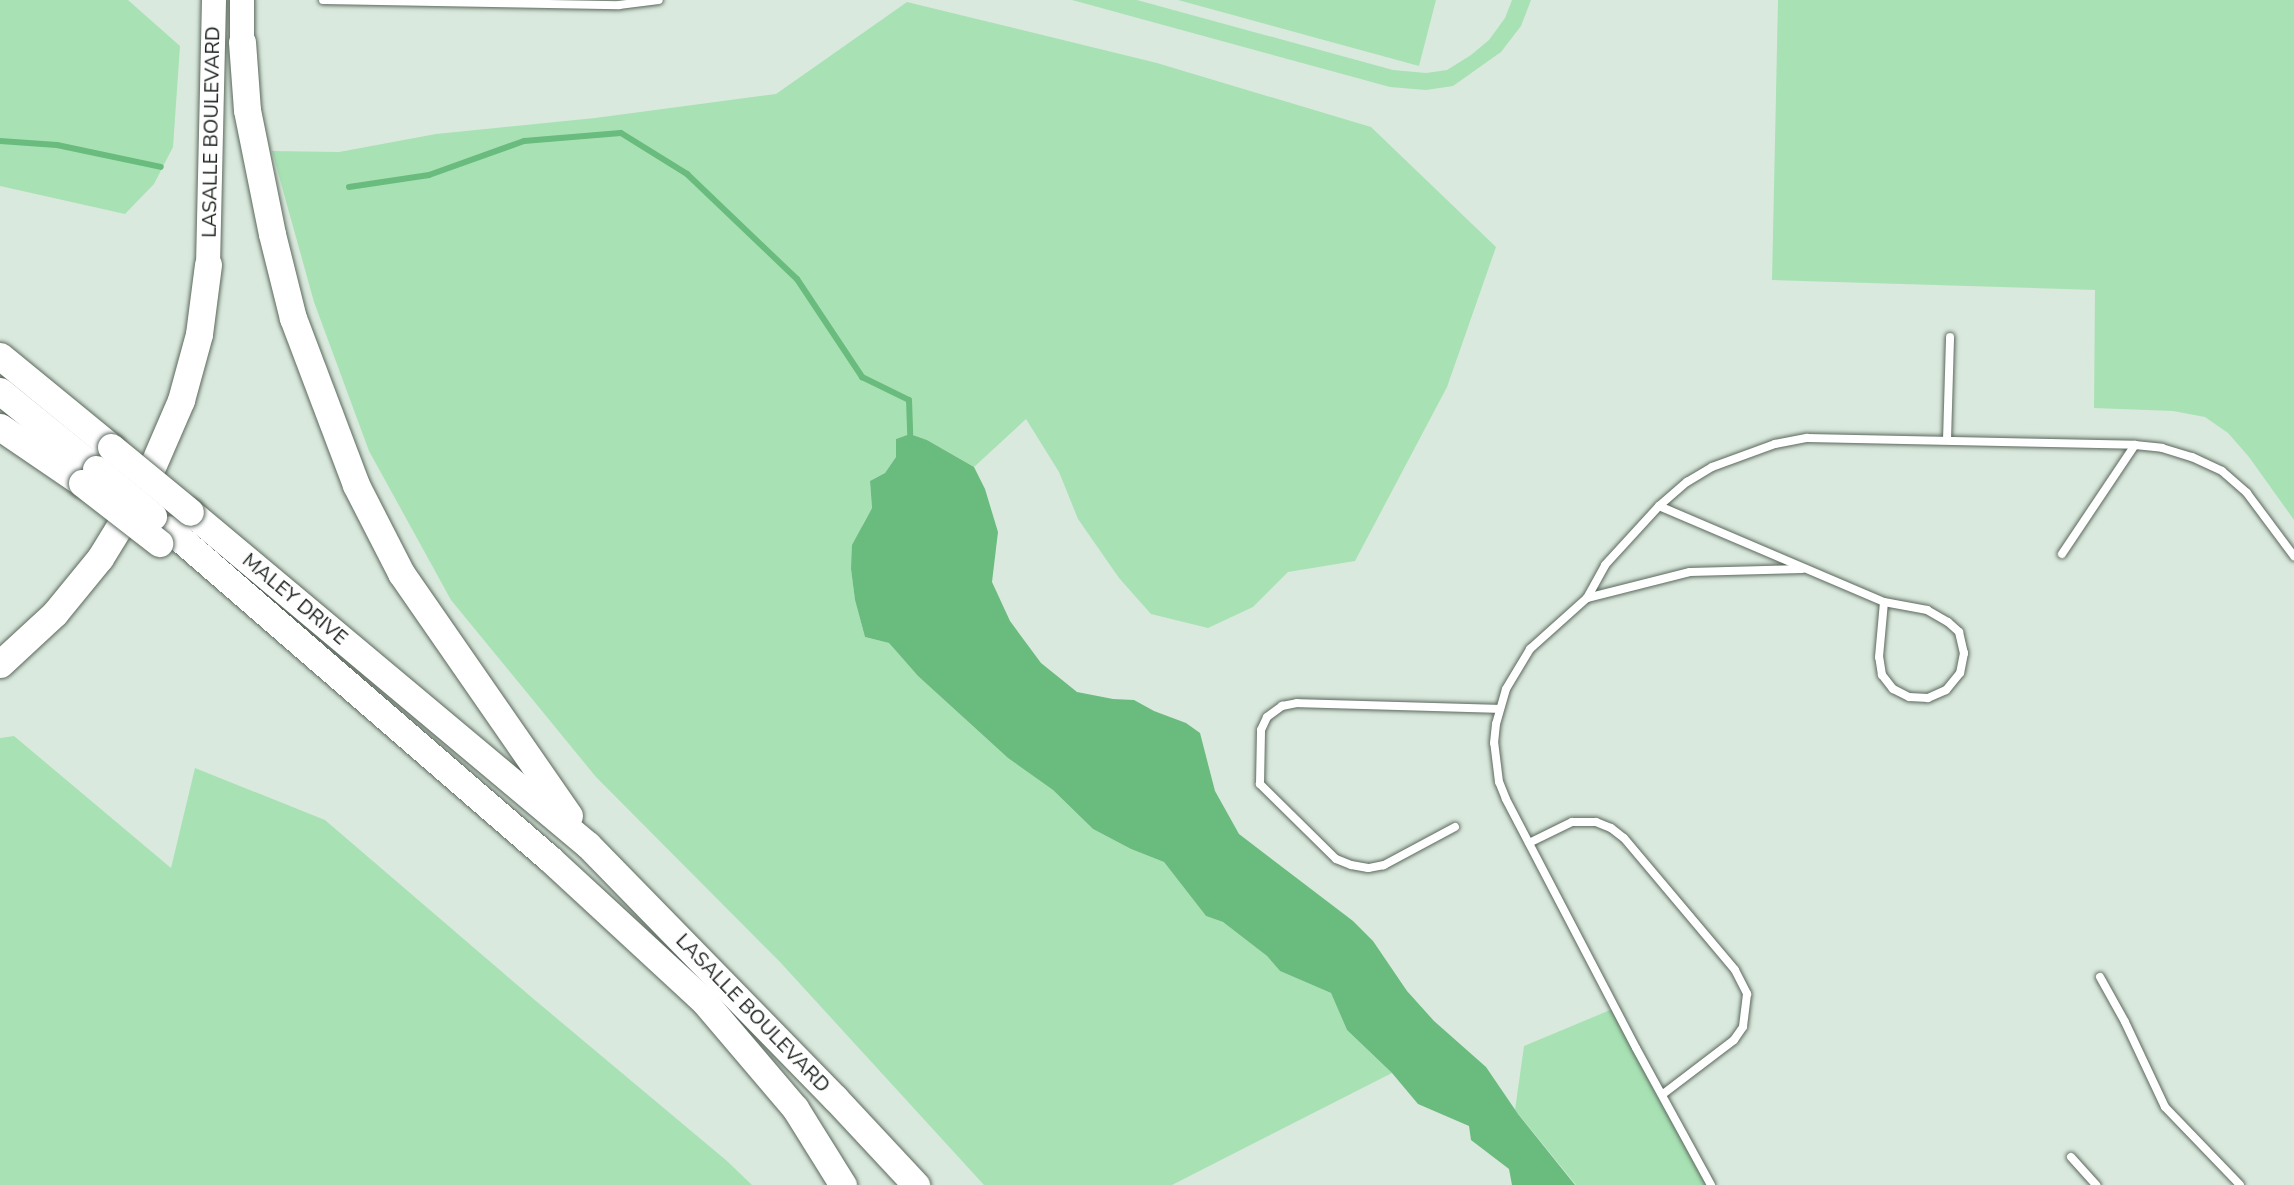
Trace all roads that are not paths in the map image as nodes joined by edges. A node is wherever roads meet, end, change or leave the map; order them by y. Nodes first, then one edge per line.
1 (214, 0) edge
2 (242, 0) edge
3 (323, 0) edge
4 (659, 0) edge
5 (242, 42) joint
6 (207, 265) joint
7 (1950, 337) dead end
8 (0, 356) edge
9 (0, 390) edge
10 (0, 427) edge
11 (1947, 440) junction
12 (2135, 445) junction
13 (96, 466) junction
14 (1659, 506) junction
15 (2062, 554) dead end
16 (2294, 555) edge
17 (1807, 569) junction
18 (1587, 598) junction
19 (1884, 602) junction
20 (0, 664) edge
21 (1500, 709) junction
22 (1455, 827) dead end
23 (1528, 843) junction
24 (588, 844) junction
25 (550, 859) joint
26 (2100, 977) dead end
27 (1663, 1095) junction
28 (2071, 1157) dead end
29 (843, 1185) edge
30 (915, 1185) edge
31 (1711, 1185) edge
32 (2096, 1185) edge
33 (2240, 1185) edge

1 - 6 main road, LASALLE BOULEVARD
2 - 5 main road, LASALLE BOULEVARD
3 - 4 lane
5 - 24 highway
6 - 20 highway
7 - 11 lane
8 - 13 highway, MALEY DRIVE
9 - 13 highway, MALEY DRIVE
10 - 13 highway
11 - 12 lane
11 - 14 lane
12 - 15 lane
12 - 16 lane
13 - 24 highway, MALEY DRIVE, bridge
13 - 25 highway, MALEY DRIVE, bridge
14 - 17 lane
14 - 18 lane
17 - 18 lane
17 - 19 lane
18 - 21 lane
19 - 19 lane
21 - 22 lane
21 - 23 lane
23 - 27 lane
23 - 27 lane
24 - 30 highway, LASALLE BOULEVARD
25 - 29 highway, LASALLE BOULEVARD
26 - 33 lane
27 - 31 lane
28 - 32 lane

